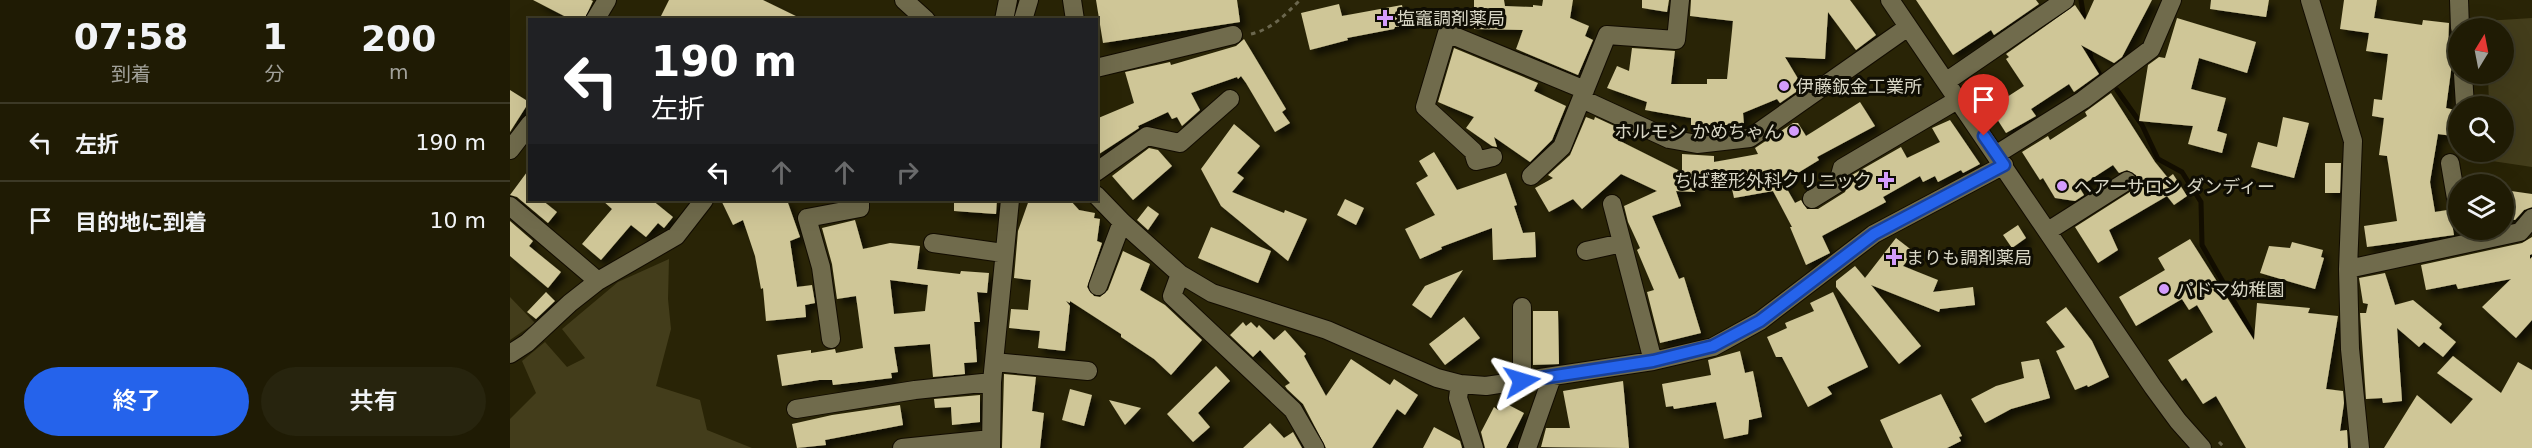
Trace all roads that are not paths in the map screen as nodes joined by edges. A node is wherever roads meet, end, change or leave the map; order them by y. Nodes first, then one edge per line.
1 (607, 0) edge
2 (904, 0) edge
3 (1008, 0) edge
4 (1029, 0) edge
5 (1072, 0) edge
6 (1680, 0) edge
7 (2065, 0) edge
8 (2172, 0) edge
9 (2310, 0) edge
10 (2459, 0) edge
11 (1893, 1) edge
12 (595, 18) edge
13 (924, 18) edge
14 (1004, 18) edge
15 (1024, 18) edge
16 (1075, 18) edge
17 (2460, 18) edge
18 (1908, 27) junction
19 (1233, 36) road end
20 (1098, 68) edge
21 (1947, 81) junction
22 (1584, 95) junction
23 (1230, 99) dead end
24 (1959, 99) junction
25 (528, 127) edge
26 (510, 150) edge
27 (2000, 160) junction
28 (1478, 161) dead end
29 (2450, 163) dead end
30 (1098, 171) edge
31 (2452, 174) edge
32 (1531, 176) dead end
33 (2127, 181) dead end
34 (1098, 197) edge
35 (1812, 199) dead end
36 (703, 201) edge
37 (860, 201) edge
38 (1010, 201) edge
39 (1612, 204) dead end
40 (510, 206) edge
41 (2532, 218) edge
42 (1122, 222) junction
43 (2048, 231) junction
44 (2514, 233) edge
45 (2452, 240) edge
46 (933, 243) dead end
47 (1622, 243) junction
48 (1586, 251) dead end
49 (1003, 253) junction
50 (2348, 268) junction
51 (1180, 274) junction
52 (598, 281) junction
53 (1098, 286) dead end
54 (1522, 307) dead end
55 (831, 339) dead end
56 (510, 354) edge
57 (1653, 361) junction
58 (994, 362) junction
59 (1088, 371) dead end
60 (1552, 377) junction
61 (1522, 381) junction
62 (992, 382) junction
63 (1460, 384) junction
64 (796, 409) dead end
65 (991, 444) edge
66 (902, 448) edge
67 (1315, 448) edge
68 (1474, 448) edge
69 (1527, 448) edge
70 (2202, 448) edge
71 (2360, 448) edge

1 - 12 street
2 - 13 street
3 - 14 street
4 - 15 street
5 - 16 street
6 - 22 street
7 - 21 street
8 - 27 street
9 - 50 street
10 - 17 street
11 - 18 street
18 - 21 street
18 - 22 street
19 - 20 street
21 - 24 street
22 - 28 street
22 - 32 street
23 - 30 street
24 - 27 street
24 - 35 street
25 - 26 street
27 - 43 street
27 - 57 street
29 - 31 street
33 - 43 street
34 - 42 street
36 - 52 street
37 - 55 street
38 - 49 street
39 - 47 street
40 - 52 street
41 - 44 street
42 - 51 street
42 - 53 street
43 - 70 street
45 - 50 street
46 - 49 street
47 - 48 street
47 - 57 street
49 - 58 street
50 - 71 street
51 - 63 street
51 - 67 street
52 - 56 street
54 - 61 street
57 - 60 street
58 - 59 street
58 - 62 street
60 - 61 street
60 - 69 street
61 - 63 street
62 - 64 street
62 - 65 street
63 - 68 street
65 - 66 street

